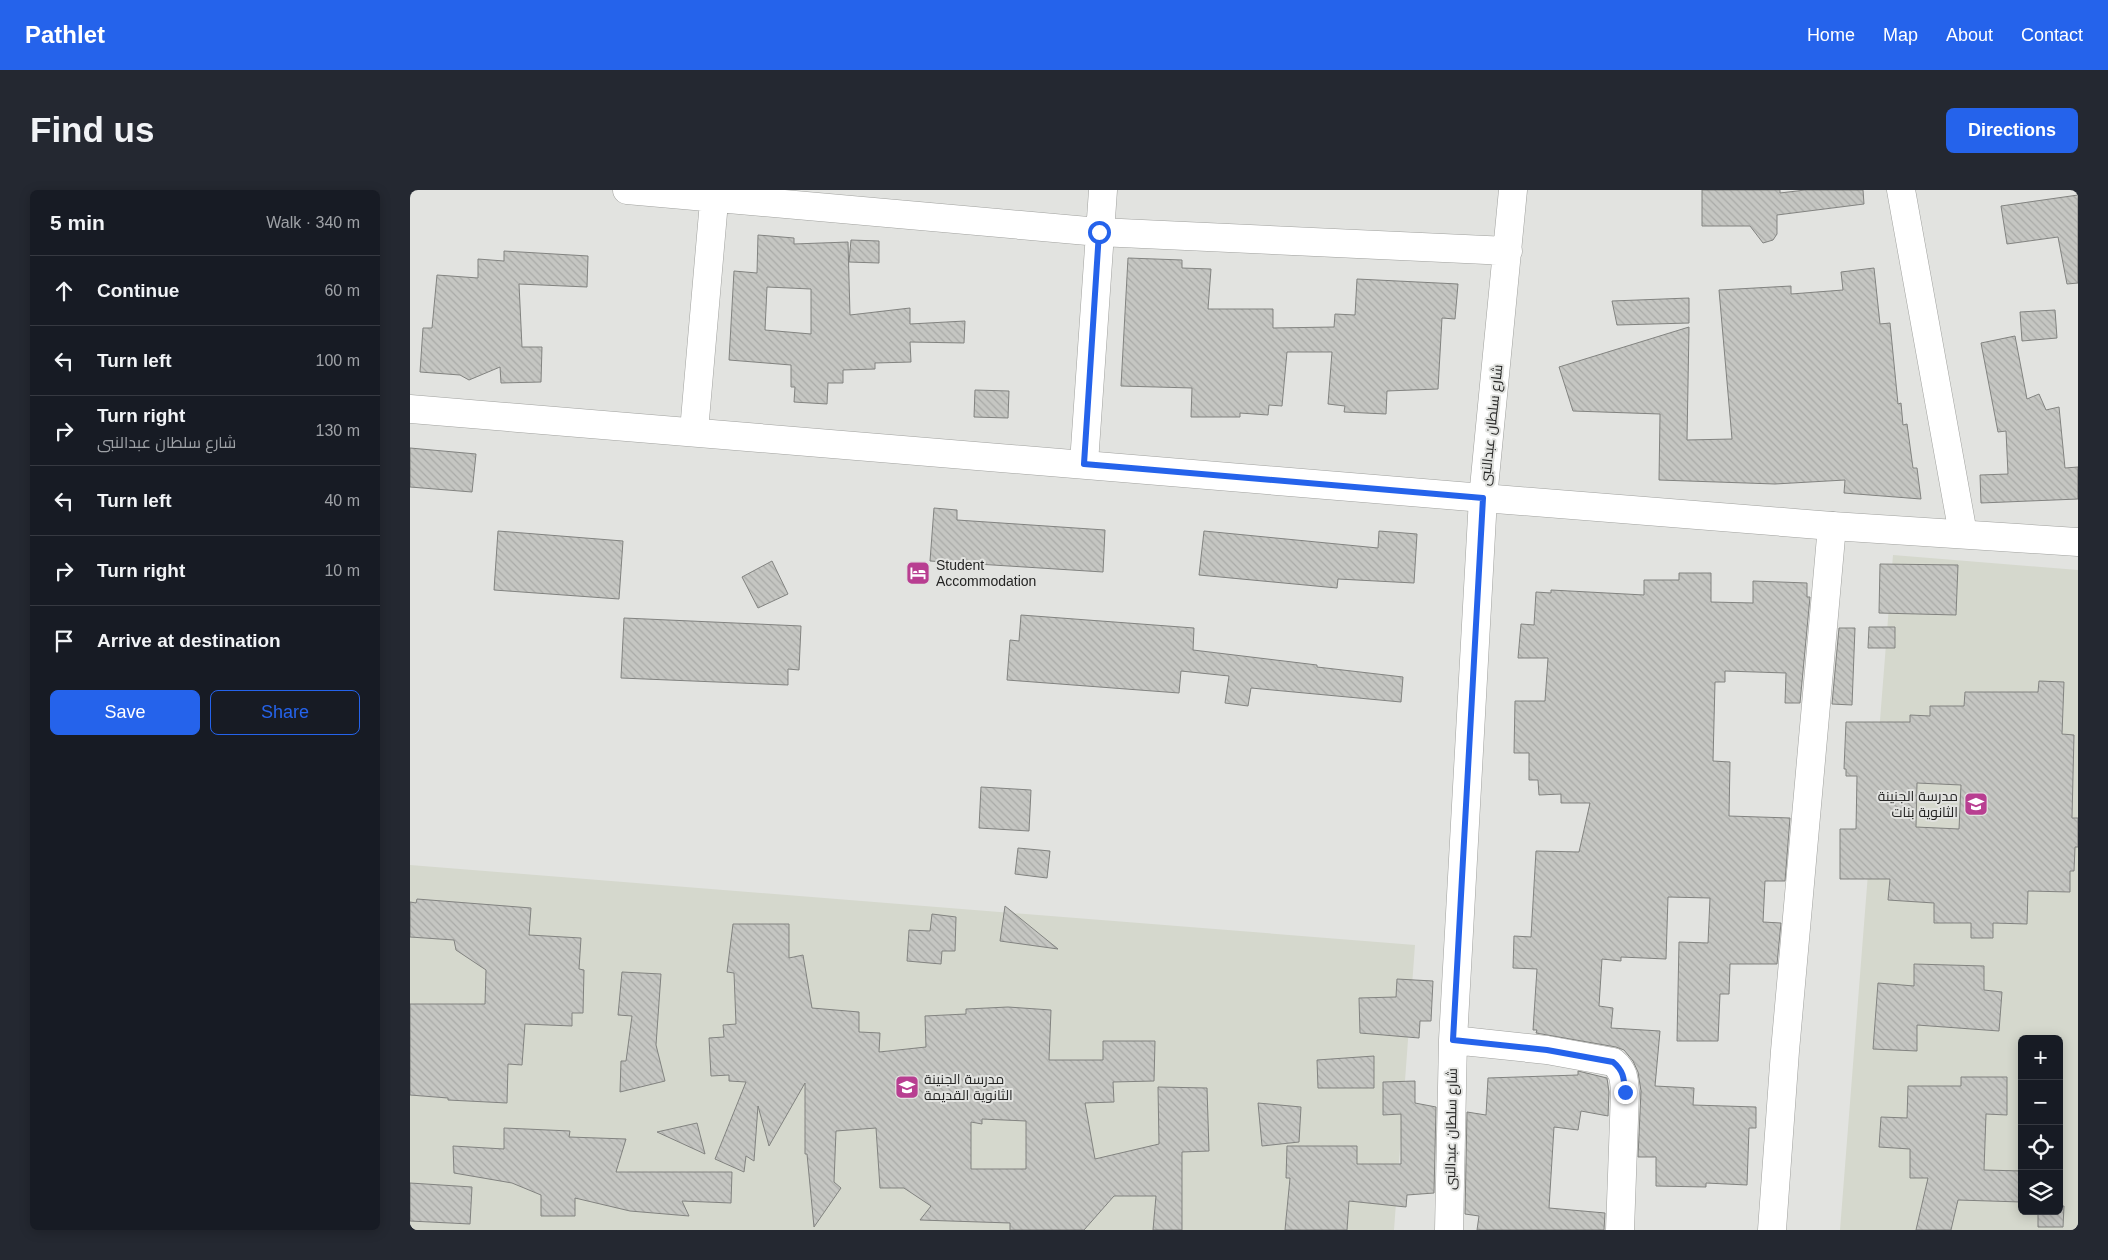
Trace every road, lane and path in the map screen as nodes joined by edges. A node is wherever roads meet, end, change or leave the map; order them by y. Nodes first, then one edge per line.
1 (627, 190) edge
2 (1102, 190) edge
3 (1513, 190) edge
4 (1901, 190) edge
5 (715, 194) edge
6 (1099, 232) junction
7 (1508, 251) junction
8 (410, 408) edge
9 (694, 431) junction
10 (1084, 464) junction
11 (1483, 498) junction
12 (1832, 526) junction
13 (1962, 534) junction
14 (2078, 542) edge
15 (1453, 1040) junction
16 (1449, 1230) edge
17 (1620, 1230) edge
18 (1772, 1230) edge

1 - 5 street
2 - 6 street
3 - 7 street, شارع سلطان عبدالنبى
4 - 13 street
5 - 6 street
5 - 9 street
6 - 7 street
6 - 10 street
7 - 11 street, شارع سلطان عبدالنبى
8 - 9 street
9 - 10 street
10 - 11 street
11 - 12 street
11 - 15 street, شارع سلطان عبدالنبى
12 - 13 street
12 - 18 street
13 - 14 street
15 - 16 street, شارع سلطان عبدالنبى
15 - 17 street

